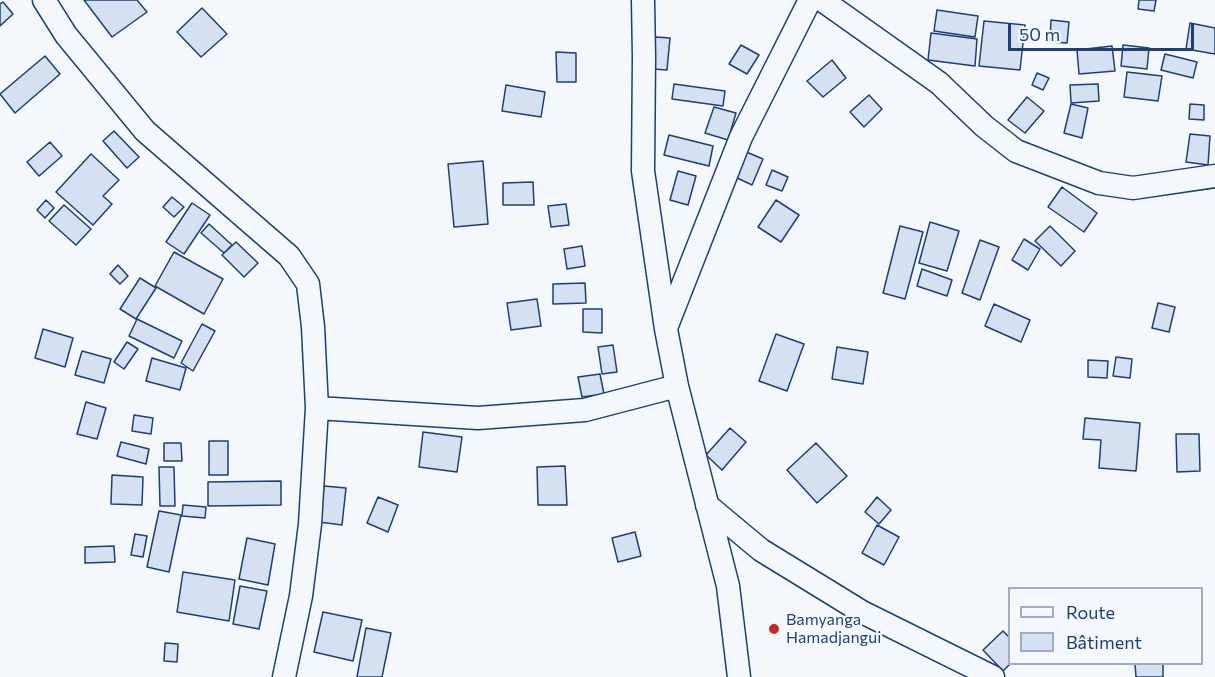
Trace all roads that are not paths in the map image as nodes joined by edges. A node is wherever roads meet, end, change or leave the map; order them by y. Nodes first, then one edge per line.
1 (44, 0) edge
2 (643, 0) edge
3 (810, 0) edge
4 (822, 0) edge
5 (1215, 176) edge
6 (666, 329) junction
7 (676, 386) junction
8 (317, 408) junction
9 (707, 505) junction
10 (284, 677) edge
11 (739, 677) edge
12 (993, 677) edge

1 - 8 street
2 - 6 street
3 - 6 street
4 - 5 street
6 - 7 street
7 - 8 street
7 - 9 street
8 - 10 street
9 - 11 street
9 - 12 street

